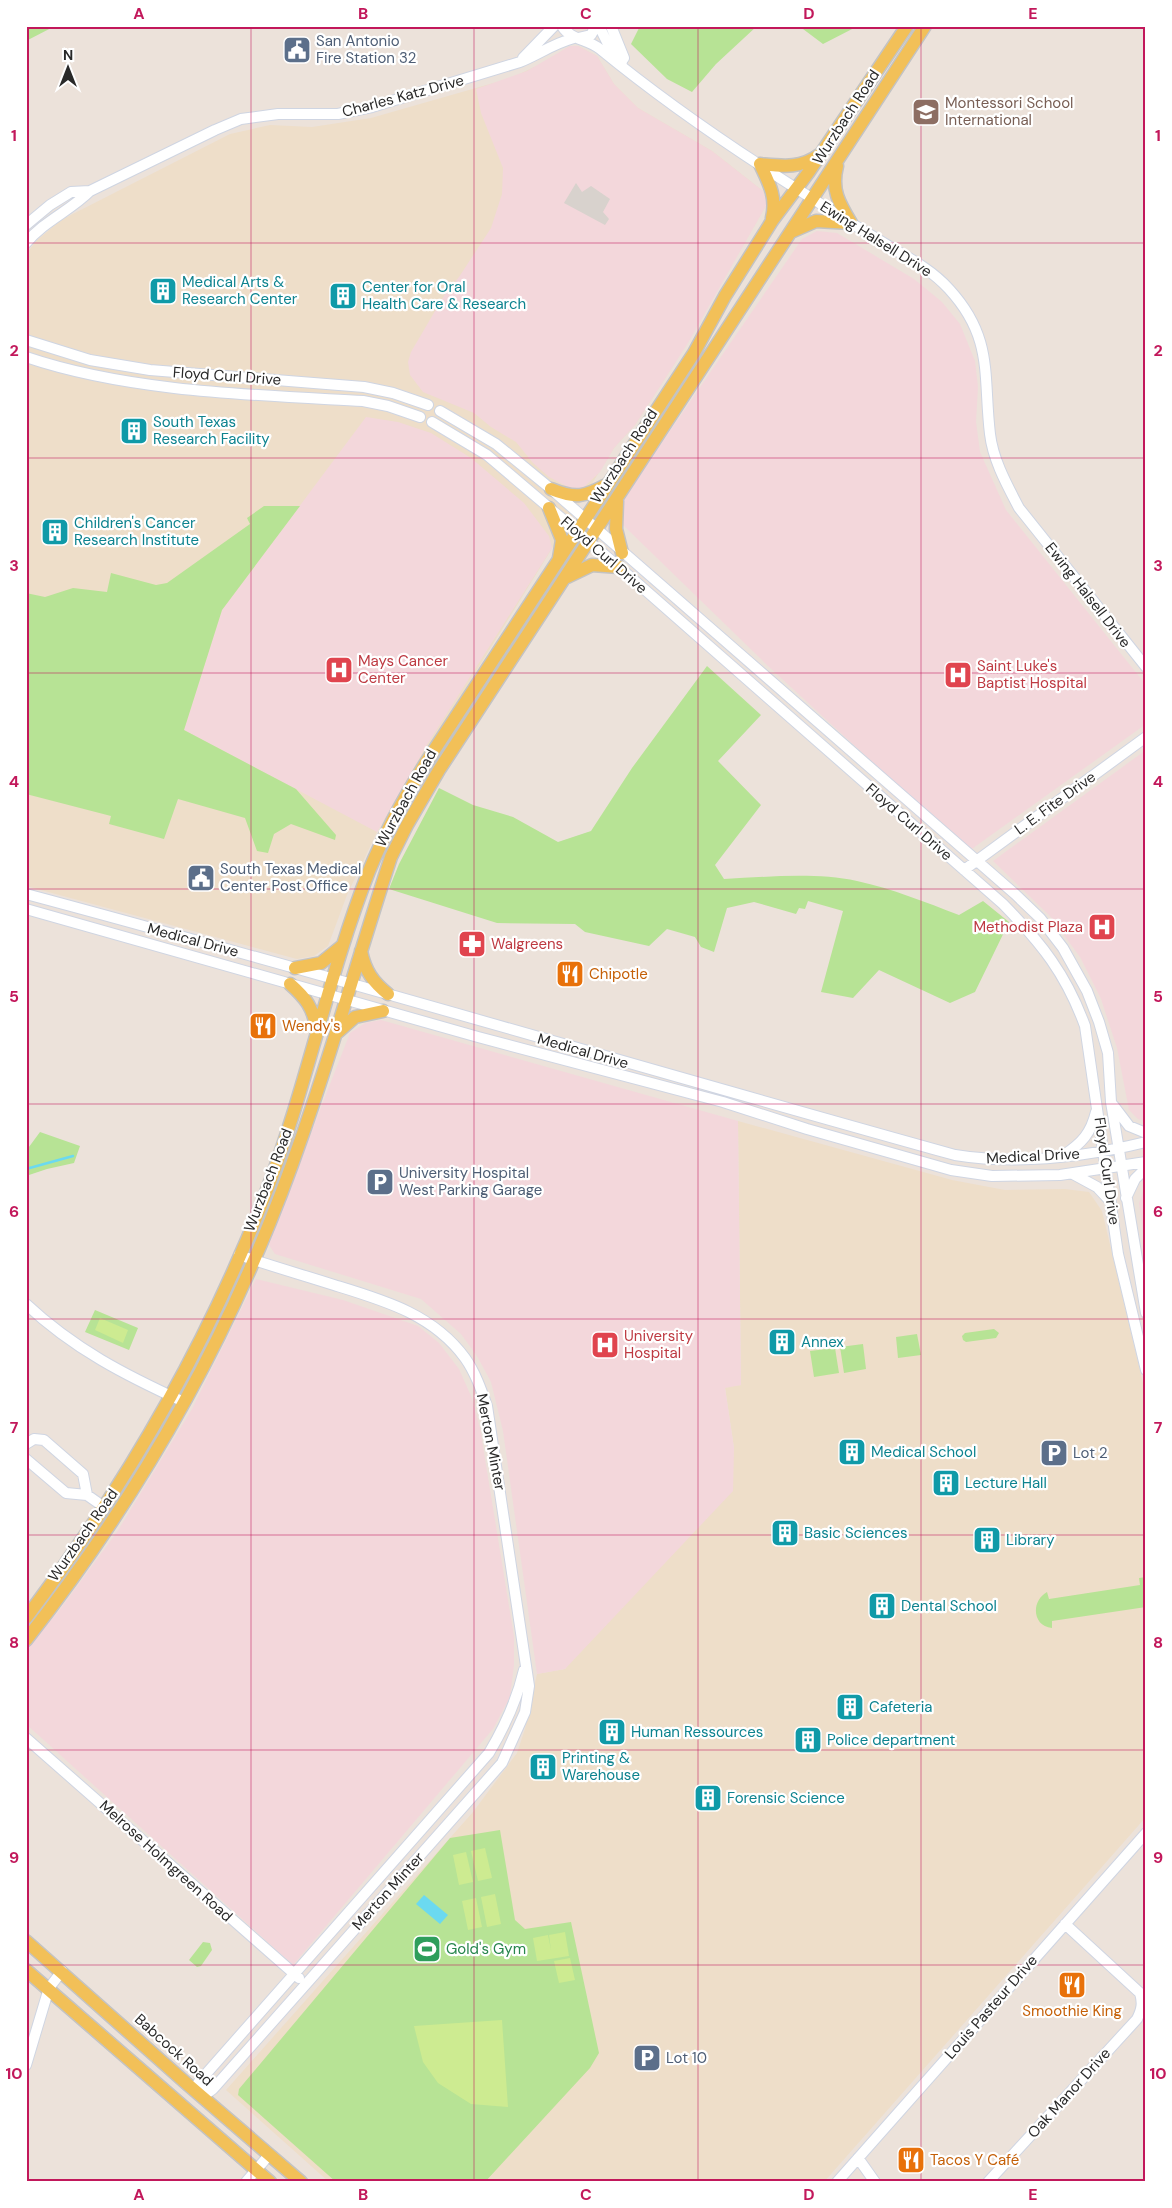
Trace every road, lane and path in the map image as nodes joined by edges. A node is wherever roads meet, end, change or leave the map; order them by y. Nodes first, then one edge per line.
1 (562, 26) edge
2 (598, 26) edge
3 (611, 26) edge
4 (907, 26) edge
5 (925, 26) edge
6 (550, 29) edge
7 (576, 38) junction
8 (520, 62) junction
9 (627, 66) junction
10 (637, 80) junction
11 (822, 154) junction
12 (838, 158) junction
13 (760, 164) junction
14 (796, 188) junction
15 (90, 192) junction
16 (812, 199) junction
17 (772, 221) junction
18 (851, 223) junction
19 (26, 226) edge
20 (790, 232) junction
21 (26, 243) edge
22 (26, 340) edge
23 (26, 357) edge
24 (218, 376) junction
25 (216, 390) junction
26 (393, 393) junction
27 (428, 405) dead end
28 (388, 406) junction
29 (440, 411) dead end
30 (420, 417) dead end
31 (432, 422) dead end
32 (610, 483) junction
33 (551, 489) junction
34 (619, 494) junction
35 (549, 508) junction
36 (586, 520) junction
37 (596, 529) junction
38 (578, 533) junction
39 (588, 542) junction
40 (622, 553) junction
41 (559, 560) junction
42 (619, 568) junction
43 (564, 578) junction
44 (1146, 667) edge
45 (1146, 737) edge
46 (976, 861) junction
47 (964, 870) junction
48 (26, 894) edge
49 (26, 909) edge
50 (1054, 936) junction
51 (343, 944) junction
52 (1041, 945) junction
53 (361, 950) junction
54 (296, 968) junction
55 (333, 978) junction
56 (290, 984) junction
57 (351, 984) junction
58 (388, 994) junction
59 (328, 996) junction
60 (346, 1001) junction
61 (383, 1011) junction
62 (338, 1032) junction
63 (317, 1034) junction
64 (1111, 1102) junction
65 (1097, 1105) junction
66 (861, 1129) junction
67 (1146, 1133) edge
68 (1146, 1142) edge
69 (856, 1143) junction
70 (1119, 1148) junction
71 (1104, 1151) junction
72 (1064, 1155) junction
73 (1146, 1162) edge
74 (1121, 1167) junction
75 (1146, 1168) edge
76 (1107, 1169) junction
77 (1073, 1173) junction
78 (1126, 1199) junction
79 (1111, 1202) junction
80 (239, 1255) junction
81 (253, 1260) junction
82 (26, 1304) edge
83 (1146, 1313) edge
84 (1146, 1370) edge
85 (171, 1396) junction
86 (184, 1402) junction
87 (26, 1444) edge
88 (26, 1459) edge
89 (87, 1495) junction
90 (104, 1508) junction
91 (26, 1618) edge
92 (26, 1640) edge
93 (525, 1661) junction
94 (26, 1738) edge
95 (1146, 1833) edge
96 (1065, 1924) junction
97 (26, 1941) edge
98 (26, 1970) edge
99 (62, 1971) junction
100 (295, 1974) junction
101 (305, 1984) junction
102 (49, 1988) junction
103 (26, 2065) edge
104 (200, 2093) junction
105 (269, 2155) junction
106 (858, 2158) junction
107 (256, 2170) junction
108 (246, 2182) edge
109 (270, 2182) edge
110 (301, 2182) edge
111 (837, 2182) edge
112 (875, 2182) edge
113 (988, 2182) edge

1 - 7 street, Ewing Halsell Drive
2 - 7 street, Ewing Halsell Drive
2 - 9 street, Ewing Halsell Drive
3 - 9 street
4 - 11 main road, Wurzbach Road
5 - 12 main road, Wurzbach Road
6 - 8 street, Charles Katz Drive
7 - 8 street, Charles Katz Drive
7 - 10 street, Ewing Halsell Drive
8 - 15 street, Charles Katz Drive
9 - 10 street, Ewing Halsell Drive
10 - 13 street, Ewing Halsell Drive
11 - 13 main road
11 - 14 main road, Wurzbach Road
12 - 16 main road, Wurzbach Road
12 - 18 main road
13 - 14 street, Ewing Halsell Drive
13 - 17 main road
14 - 16 street, Ewing Halsell Drive
14 - 17 main road, Wurzbach Road
15 - 19 street, Charles Katz Drive
15 - 21 street, Charles Katz Drive
16 - 18 street, Ewing Halsell Drive
16 - 20 main road, Wurzbach Road
17 - 32 main road, Wurzbach Road
18 - 20 main road
18 - 44 street, Ewing Halsell Drive
20 - 34 main road, Wurzbach Road
22 - 24 street, Floyd Curl Drive
23 - 25 street, Floyd Curl Drive
24 - 25 street
24 - 26 street, Floyd Curl Drive
25 - 28 street, Floyd Curl Drive
26 - 27 street, Floyd Curl Drive
26 - 28 street
28 - 30 street, Floyd Curl Drive
29 - 33 street, Floyd Curl Drive
31 - 35 street, Floyd Curl Drive
32 - 33 main road
32 - 36 main road, Wurzbach Road
33 - 36 street, Floyd Curl Drive
34 - 37 main road, Wurzbach Road
34 - 40 main road
35 - 38 street, Floyd Curl Drive
35 - 41 main road
36 - 37 street, Floyd Curl Drive
36 - 38 main road, Wurzbach Road
37 - 39 main road, Wurzbach Road
37 - 40 street, Floyd Curl Drive
38 - 39 street, Floyd Curl Drive
38 - 41 main road, Wurzbach Road
39 - 42 street, Floyd Curl Drive
39 - 43 main road, Wurzbach Road
40 - 46 street, Floyd Curl Drive
41 - 51 main road, Wurzbach Road
42 - 43 main road
42 - 47 street, Floyd Curl Drive
43 - 53 main road, Wurzbach Road
45 - 46 street, L. E. Fite Drive
46 - 47 street, L. E. Fite Drive
46 - 50 street, Floyd Curl Drive
47 - 52 street, Floyd Curl Drive
48 - 54 street, Medical Drive
49 - 56 street, Medical Drive
50 - 52 street
50 - 64 street, Floyd Curl Drive
51 - 54 main road
51 - 55 main road, Wurzbach Road
52 - 65 street, Floyd Curl Drive
53 - 57 main road, Wurzbach Road
53 - 58 main road
54 - 55 street, Medical Drive
55 - 57 street, Medical Drive
55 - 59 main road, Wurzbach Road
56 - 59 street, Medical Drive
56 - 63 main road
57 - 58 street, Medical Drive
57 - 60 main road, Wurzbach Road
58 - 66 street, Medical Drive
59 - 60 street, Medical Drive
59 - 63 main road, Wurzbach Road
60 - 61 street, Medical Drive
60 - 62 main road, Wurzbach Road
61 - 62 main road
61 - 69 street, Medical Drive
62 - 81 main road, Wurzbach Road
63 - 80 main road, Wurzbach Road
64 - 67 street
64 - 70 street, Floyd Curl Drive
65 - 71 street, Floyd Curl Drive
65 - 72 street
66 - 69 street
66 - 72 street, Medical Drive
68 - 70 street, Medical Drive
69 - 77 street, Medical Drive
70 - 71 street, Medical Drive
70 - 74 street, Floyd Curl Drive
71 - 72 street, Medical Drive
71 - 76 street, Floyd Curl Drive
73 - 74 street, Medical Drive
74 - 76 street, Medical Drive
74 - 78 street, Floyd Curl Drive
75 - 78 street
76 - 77 street, Medical Drive
76 - 79 street, Floyd Curl Drive
77 - 79 street
78 - 83 street, Floyd Curl Drive
79 - 84 street, Floyd Curl Drive
80 - 81 street, Merton Minter
80 - 85 main road, Wurzbach Road
81 - 86 main road, Wurzbach Road
81 - 93 street, Merton Minter
82 - 85 street
85 - 86 street
85 - 90 main road, Wurzbach Road
86 - 92 main road, Wurzbach Road
87 - 89 street
88 - 89 street
89 - 90 street
90 - 91 main road, Wurzbach Road
93 - 100 street, Merton Minter
93 - 101 street, Merton Minter
94 - 100 street, Melrose Holmgreen Road
95 - 96 street, Louis Pasteur Drive
96 - 106 street, Louis Pasteur Drive
96 - 113 street, Oak Manor Drive
97 - 99 main road, Babcock Road
98 - 102 main road
99 - 102 street
99 - 104 main road, Babcock Road
100 - 101 street, Melrose Holmgreen Road
100 - 104 street, Merton Minter
101 - 104 street, Merton Minter
102 - 103 street
102 - 107 main road
104 - 105 main road, Babcock Road
105 - 107 street
105 - 110 main road, Babcock Road
106 - 111 street, Louis Pasteur Drive
106 - 112 street
107 - 108 street
107 - 109 main road

